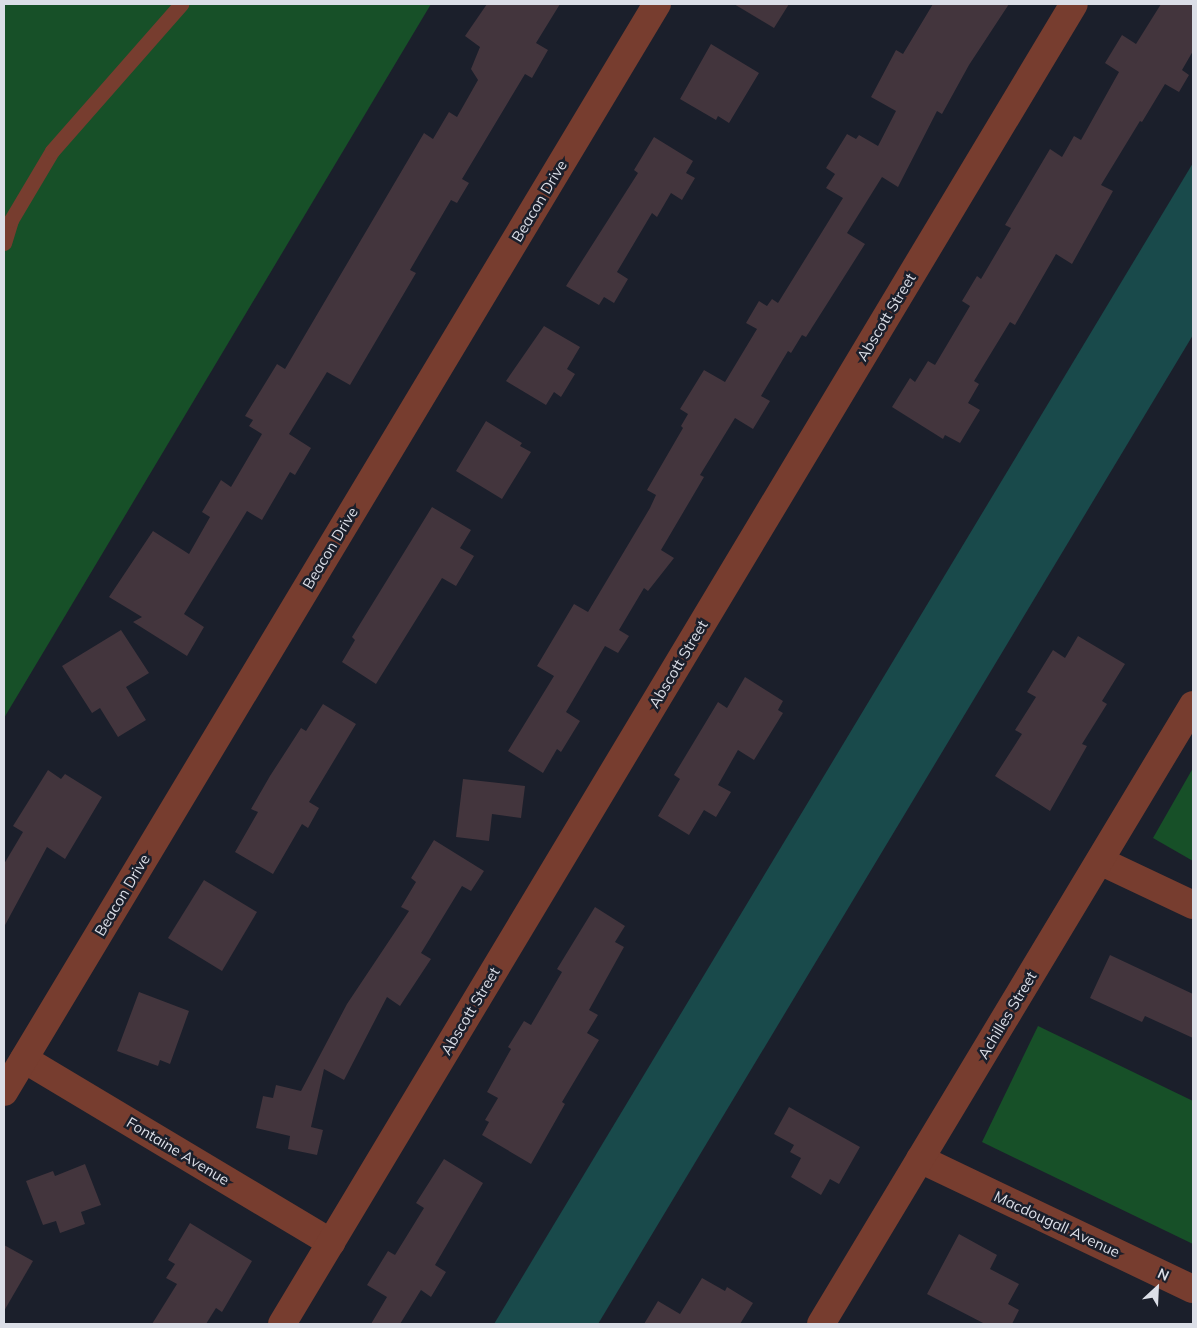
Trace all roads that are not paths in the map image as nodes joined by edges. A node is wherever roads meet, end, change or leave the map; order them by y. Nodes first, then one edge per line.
1 (181, 4) edge
2 (657, 4) edge
3 (1074, 4) edge
4 (4, 243) edge
5 (1193, 705) edge
6 (1100, 861) junction
7 (1193, 905) edge
8 (24, 1059) junction
9 (4, 1092) edge
10 (920, 1159) junction
11 (331, 1243) junction
12 (1193, 1289) edge
13 (282, 1324) edge
14 (821, 1324) edge

1 - 4 lane
2 - 8 street, Beacon Drive
3 - 11 street, Abscott Street
5 - 6 street, Achilles Street
6 - 7 street
6 - 10 street, Achilles Street
8 - 9 street, Beacon Drive
8 - 11 street, Fontaine Avenue
10 - 12 street, Macdougall Avenue
10 - 14 street, Achilles Street
11 - 13 street, Abscott Street

